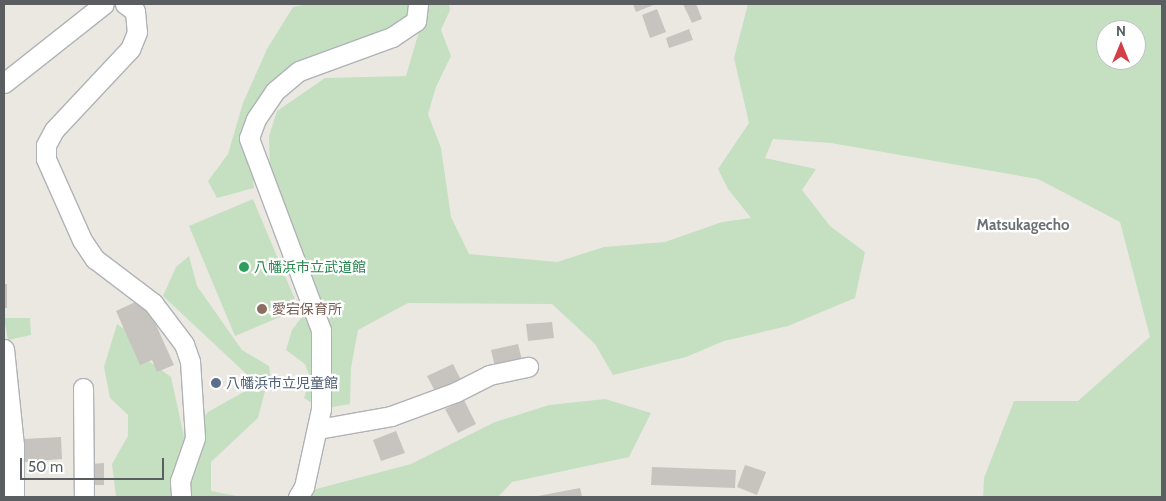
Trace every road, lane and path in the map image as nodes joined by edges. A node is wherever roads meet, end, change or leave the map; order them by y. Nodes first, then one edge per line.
1 (104, 4) edge
2 (125, 4) edge
3 (418, 4) edge
4 (4, 84) edge
5 (4, 349) edge
6 (528, 367) dead end
7 (83, 388) dead end
8 (318, 429) junction
9 (14, 497) edge
10 (84, 497) edge
11 (181, 497) edge
12 (298, 497) edge

1 - 4 street
2 - 11 street
3 - 8 street
5 - 9 street
6 - 8 street
7 - 10 street
8 - 12 street

